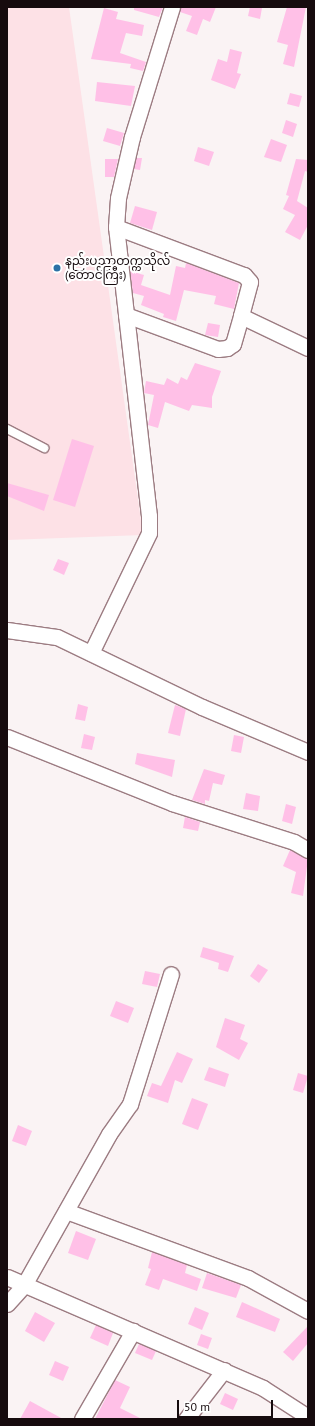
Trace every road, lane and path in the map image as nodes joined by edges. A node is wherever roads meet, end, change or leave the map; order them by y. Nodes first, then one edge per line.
1 (172, 7) edge
2 (116, 227) junction
3 (126, 315) junction
4 (241, 316) junction
5 (308, 348) edge
6 (7, 429) edge
7 (44, 448) dead end
8 (7, 630) edge
9 (91, 653) junction
10 (7, 737) edge
11 (308, 752) edge
12 (308, 850) edge
13 (171, 974) dead end
14 (66, 1211) junction
15 (7, 1277) edge
16 (24, 1285) junction
17 (7, 1304) edge
18 (308, 1311) edge
19 (133, 1330) junction
20 (224, 1370) junction
21 (308, 1418) edge
22 (82, 1419) edge
23 (186, 1419) edge

1 - 2 street
2 - 3 street
2 - 4 street
3 - 4 street
3 - 9 street
4 - 5 street
6 - 7 lane
8 - 9 street
9 - 11 street
10 - 12 street
13 - 14 street
14 - 16 street
14 - 18 street
15 - 16 street
16 - 17 street
16 - 19 street
19 - 20 street
19 - 22 street
20 - 21 street
20 - 23 street

